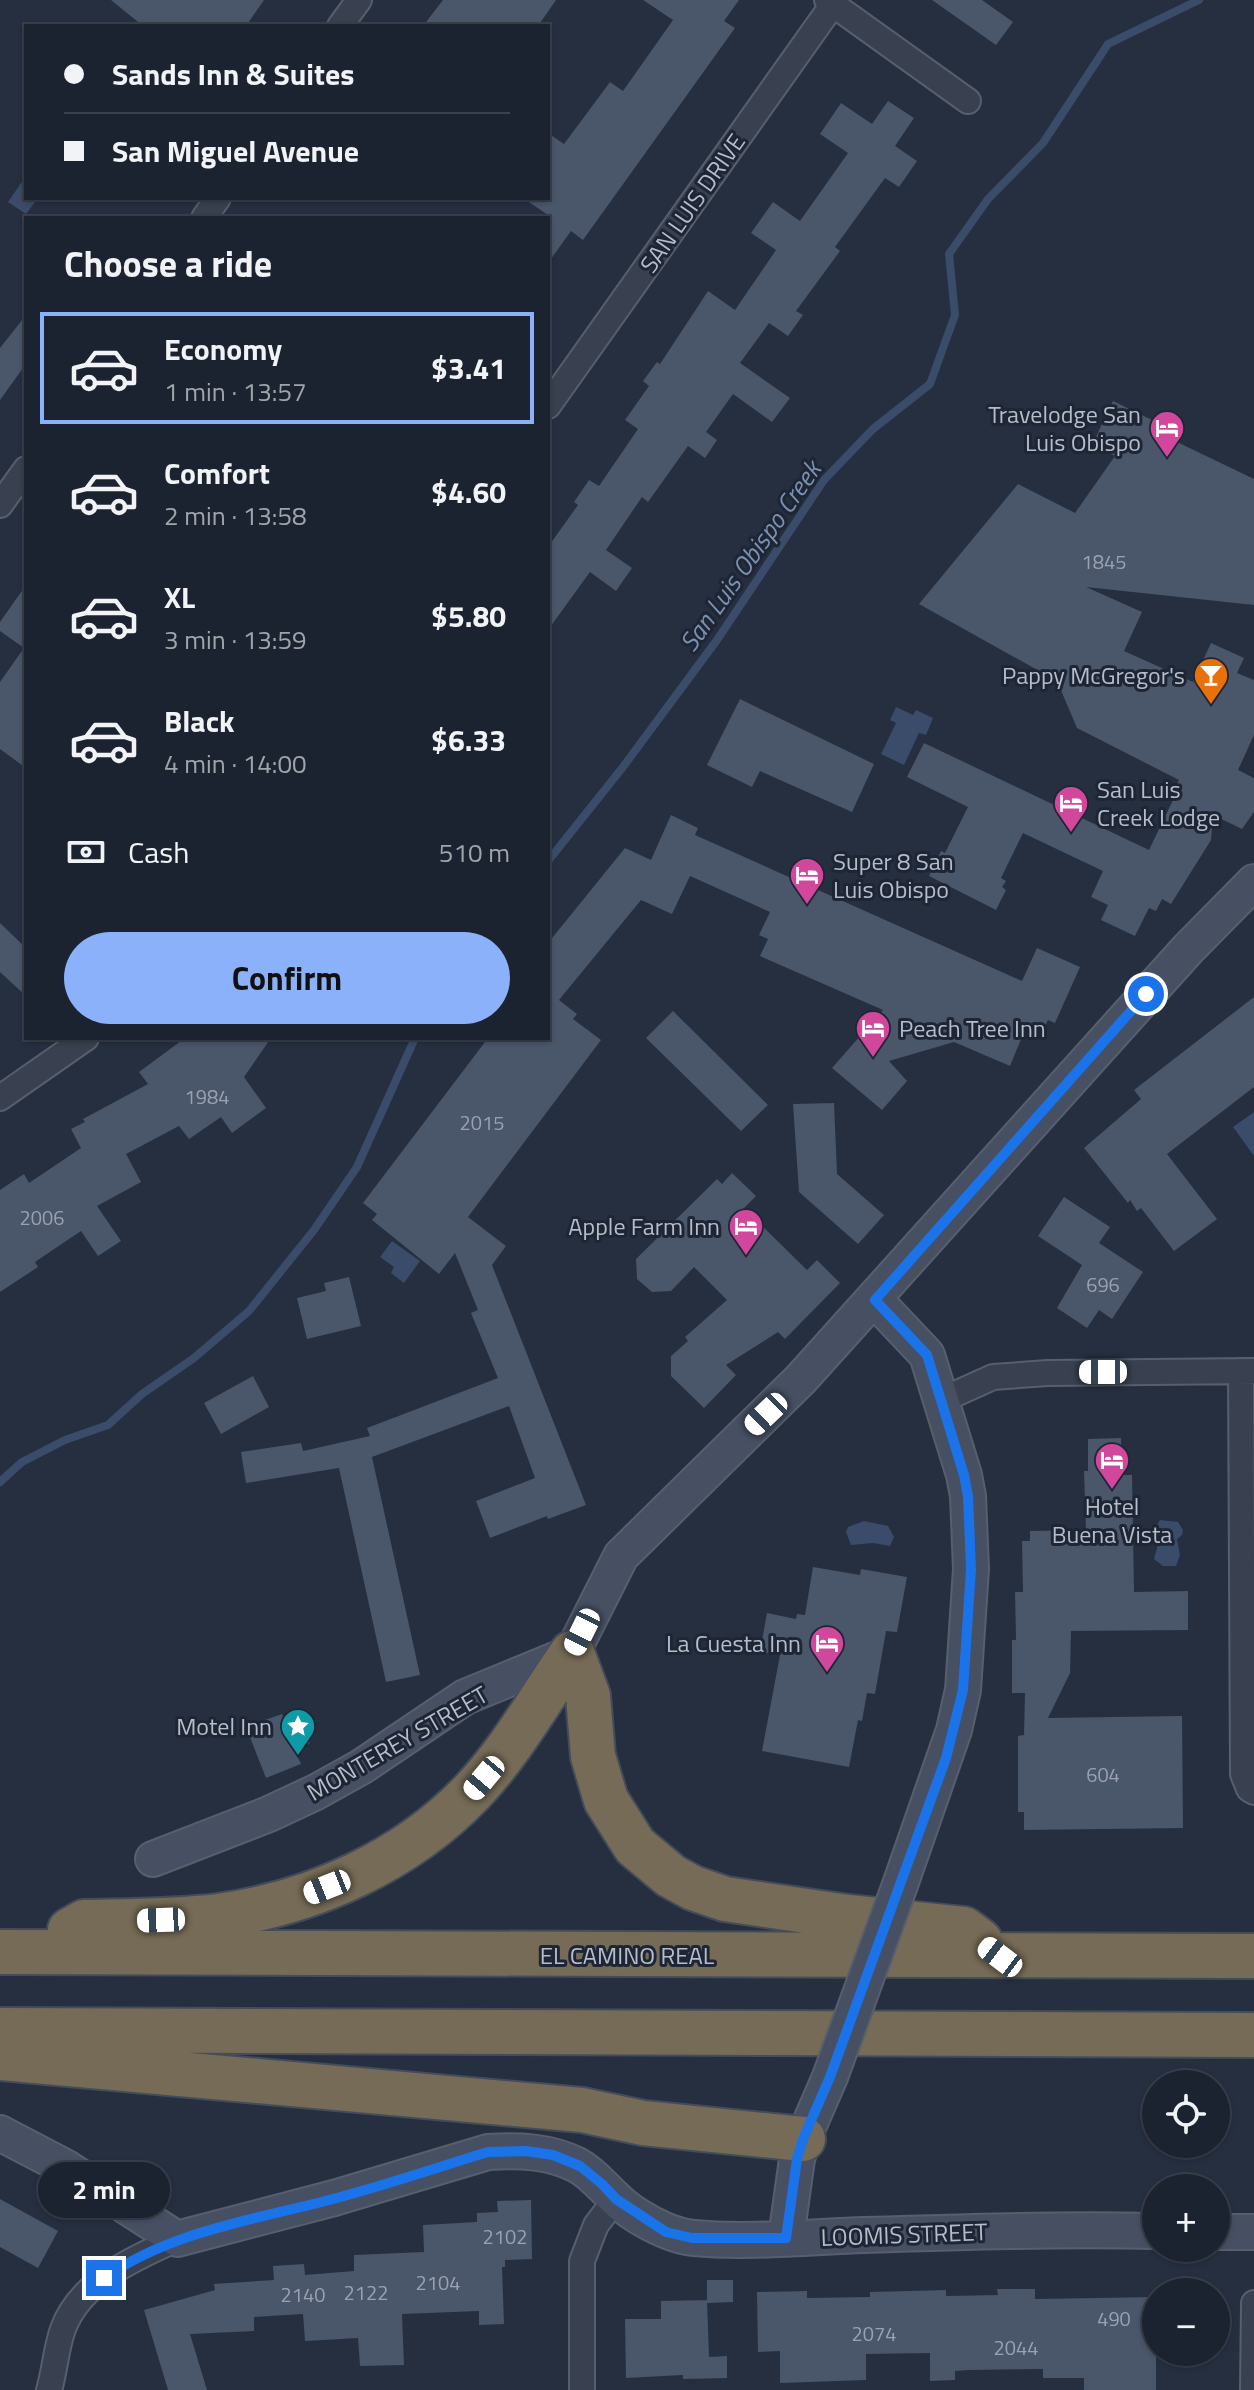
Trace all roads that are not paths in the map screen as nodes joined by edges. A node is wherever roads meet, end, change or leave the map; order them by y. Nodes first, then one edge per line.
1 (359, 0) edge
2 (832, 1) edge
3 (341, 24) edge
4 (968, 101) dead end
5 (550, 403) edge
6 (24, 472) edge
7 (0, 505) edge
8 (1254, 882) edge
9 (83, 1040) edge
10 (4, 1085) edge
11 (875, 1300) junction
12 (1247, 1371) edge
13 (942, 1400) junction
14 (572, 1653) junction
15 (1252, 1790) edge
16 (153, 1859) dead end
17 (15, 1951) edge
18 (1254, 1956) edge
19 (1000, 1957) junction
20 (0, 2030) edge
21 (1254, 2035) edge
22 (0, 2058) edge
23 (0, 2133) edge
24 (803, 2139) junction
25 (616, 2199) junction
26 (1142, 2231) edge
27 (1230, 2232) edge
28 (1254, 2232) edge
29 (786, 2238) junction
30 (177, 2239) junction
31 (1254, 2303) edge
32 (49, 2390) edge
33 (582, 2390) edge
34 (1253, 2390) edge

1 - 3 street
2 - 4 street
2 - 5 street, SAN LUIS DRIVE
6 - 7 street
8 - 11 street
9 - 10 street
11 - 13 street
11 - 14 street
12 - 13 street
12 - 15 street
13 - 24 street, bridge
14 - 16 street, MONTEREY STREET
14 - 17 highway
14 - 19 highway
17 - 19 highway, EL CAMINO REAL
18 - 19 highway, EL CAMINO REAL
20 - 21 highway
22 - 24 highway
23 - 30 street
24 - 29 street
25 - 29 street, LOOMIS STREET
25 - 30 street, LOOMIS STREET
25 - 33 street
26 - 29 street, LOOMIS STREET
27 - 28 street
30 - 32 street
31 - 34 street

